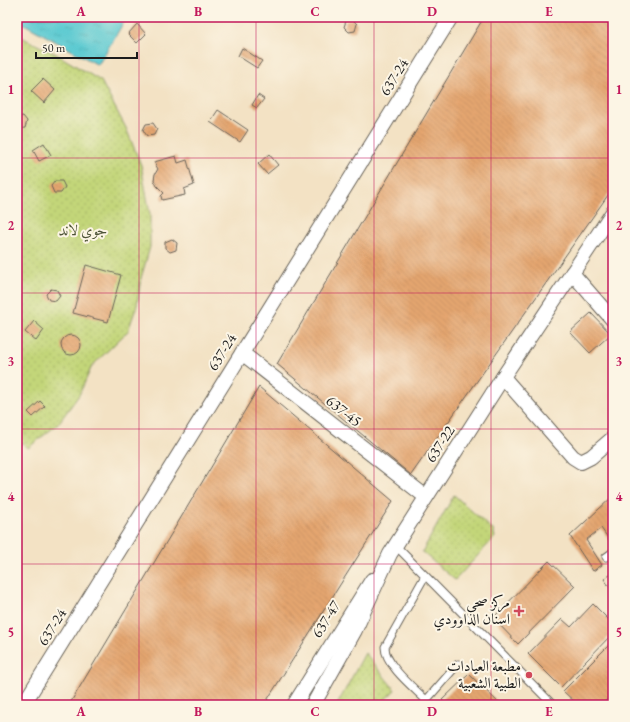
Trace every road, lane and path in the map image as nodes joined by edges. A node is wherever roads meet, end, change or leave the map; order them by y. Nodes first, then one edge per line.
1 (451, 17) edge
2 (613, 212) edge
3 (572, 273) junction
4 (613, 320) edge
5 (242, 353) junction
6 (503, 377) junction
7 (613, 438) edge
8 (426, 497) junction
9 (393, 550) junction
10 (613, 552) edge
11 (606, 557) dead end
12 (425, 576) junction
13 (458, 664) dead end
14 (424, 703) edge
15 (24, 705) edge
16 (294, 705) edge
17 (313, 705) edge
18 (553, 705) edge

1 - 5 street, 637-24
2 - 3 street, 637-22
3 - 4 street
3 - 6 street, 637-22
5 - 8 street, 637-45
5 - 15 street, 637-24
6 - 7 street
6 - 8 street, 637-22
8 - 9 street, 637-22
9 - 12 lane
9 - 16 street, 637-47
9 - 17 street, 637-22
10 - 11 lane
12 - 14 lane
12 - 18 lane
13 - 14 lane

